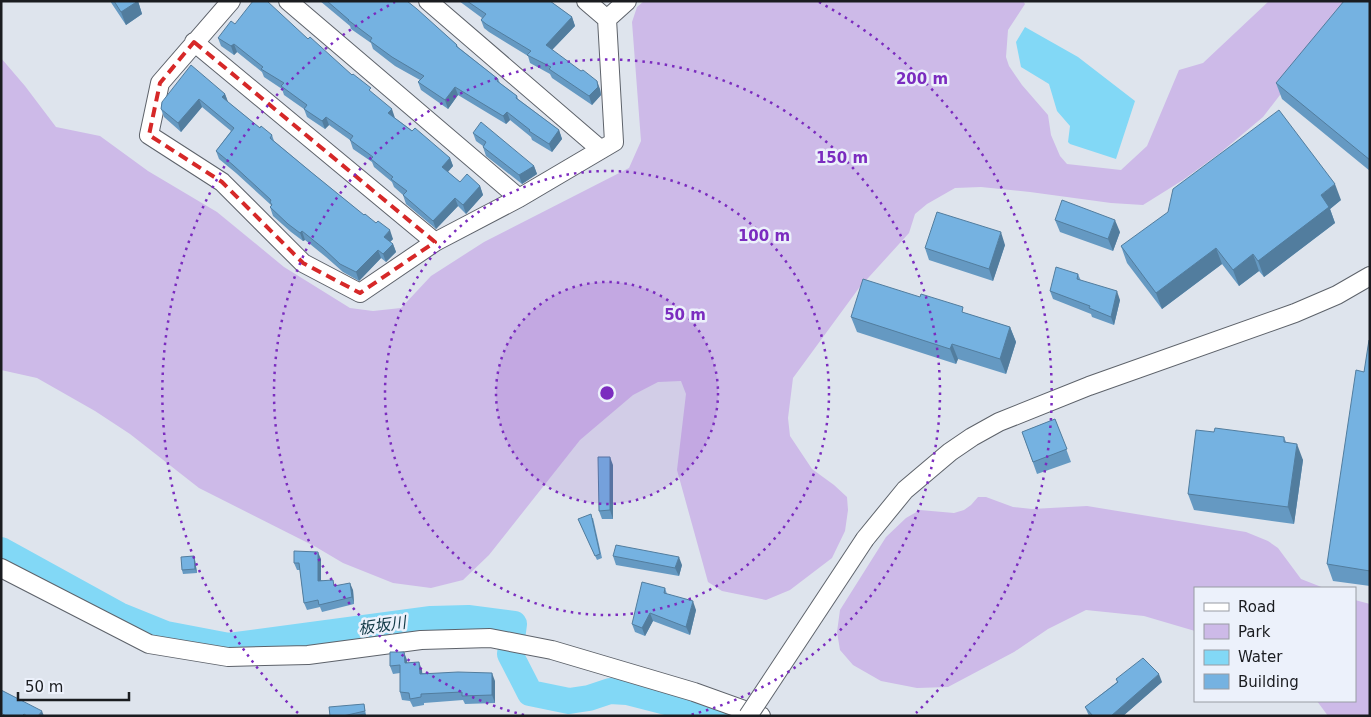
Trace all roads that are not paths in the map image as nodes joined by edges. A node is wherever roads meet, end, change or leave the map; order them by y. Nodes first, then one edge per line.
1 (231, 1) edge
2 (288, 1) edge
3 (428, 1) edge
4 (586, 1) edge
5 (628, 1) edge
6 (607, 19) junction
7 (194, 42) junction
8 (600, 149) junction
9 (519, 198) junction
10 (435, 242) junction
11 (1370, 276) edge
12 (1, 568) edge
13 (748, 716) edge
14 (761, 716) edge

1 - 7 street
2 - 9 street
3 - 8 street
4 - 6 street
5 - 6 street
6 - 8 street
7 - 10 street
7 - 10 street
8 - 9 street
9 - 10 street
11 - 13 street, bridge
12 - 14 street

